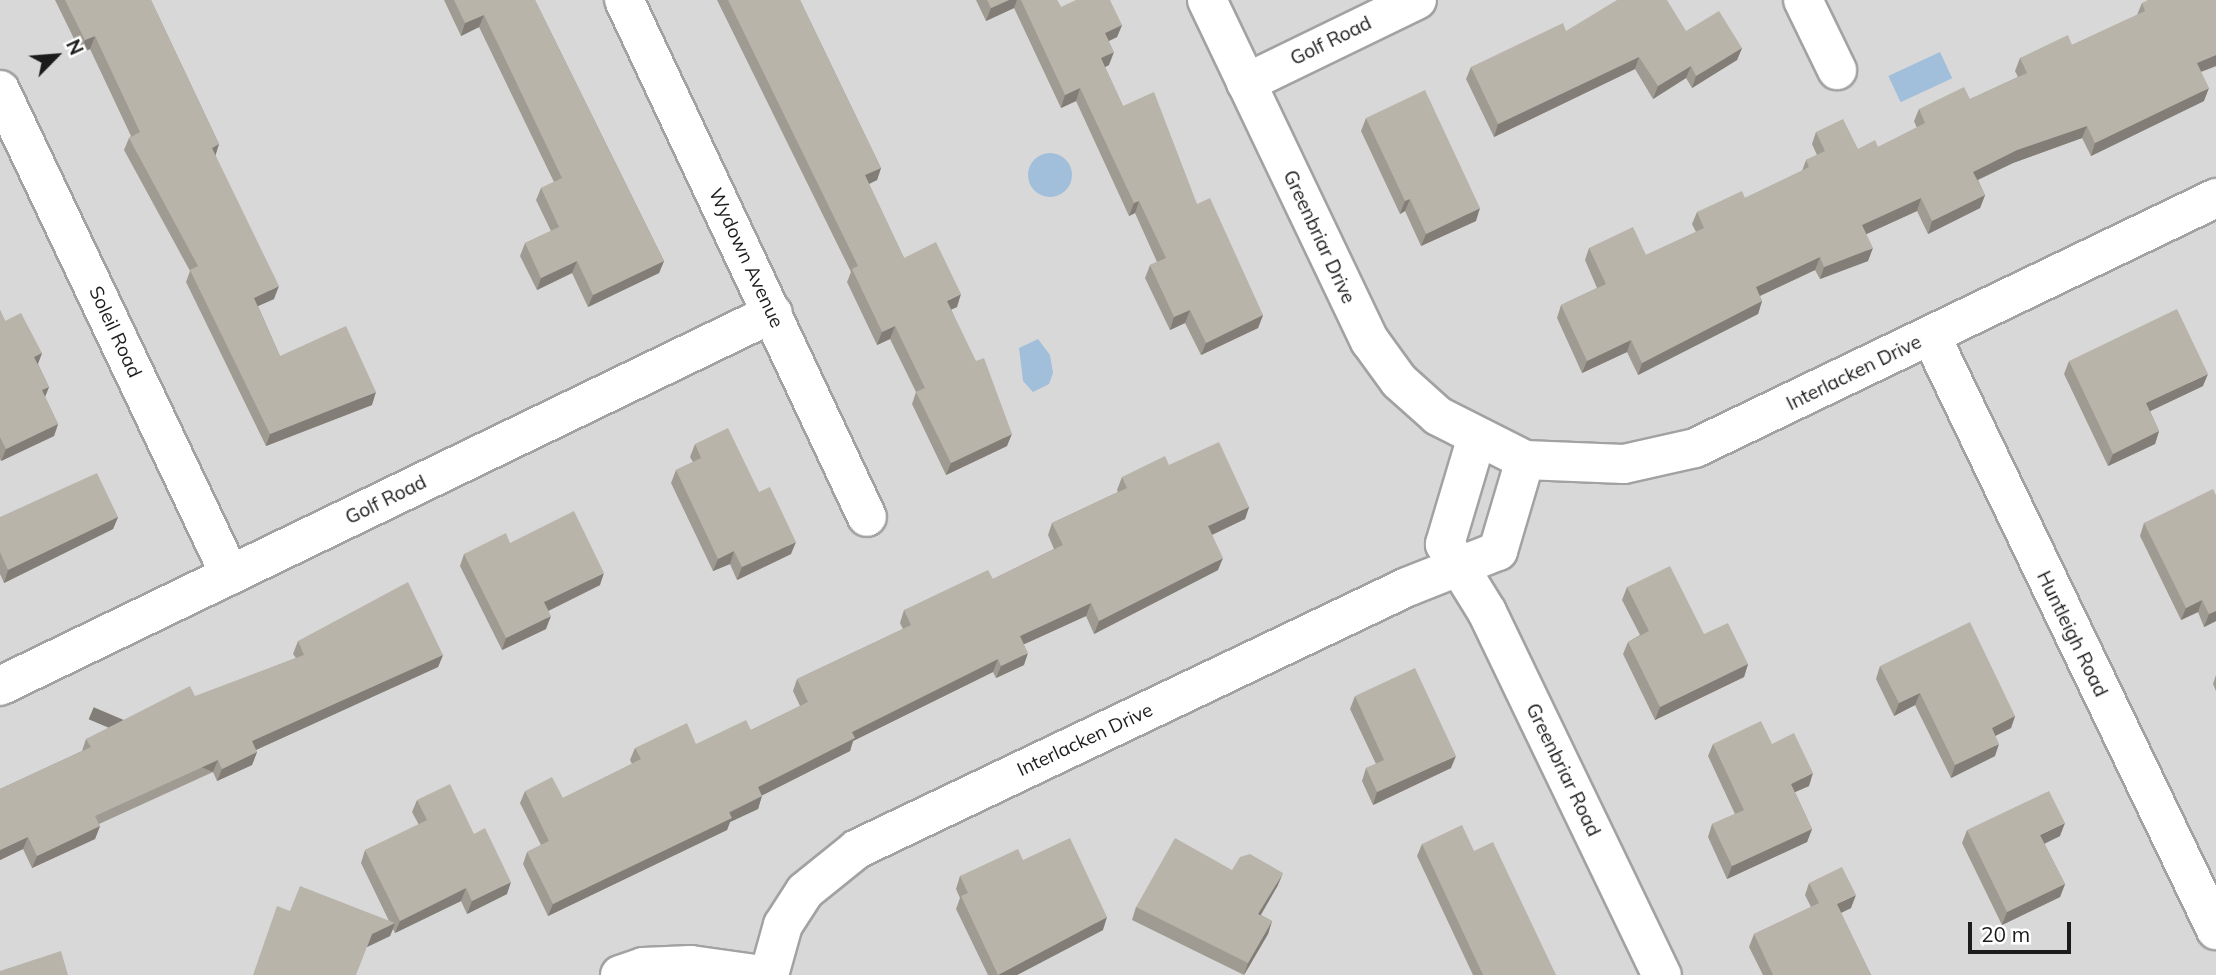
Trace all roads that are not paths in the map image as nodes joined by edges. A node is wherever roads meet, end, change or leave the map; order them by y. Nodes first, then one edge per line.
1 (624, 0) edge
2 (1207, 0) edge
3 (1417, 0) edge
4 (1803, 0) edge
5 (1837, 70) dead end
6 (1246, 83) junction
7 (0, 90) edge
8 (2216, 198) edge
9 (772, 313) junction
10 (1931, 336) junction
11 (1476, 440) junction
12 (1525, 460) junction
13 (867, 517) dead end
14 (1460, 566) junction
15 (230, 575) junction
16 (0, 686) edge
17 (2216, 930) edge
18 (620, 975) edge
19 (762, 975) edge
20 (769, 975) edge
21 (1662, 975) edge

1 - 9 street, Wydown Avenue
2 - 6 street, Greenbriar Drive
3 - 6 street, Golf Road
4 - 5 street
6 - 11 street, Greenbriar Drive
7 - 15 street, Soleil Road
8 - 10 street, Interlacken Drive
9 - 13 street, Wydown Avenue
9 - 15 street, Golf Road
10 - 12 street, Interlacken Drive
10 - 17 street, Huntleigh Road
11 - 12 street, Interlacken Drive
11 - 14 street, Greenbriar Road
12 - 14 street
14 - 20 street, Interlacken Drive
14 - 21 street, Greenbriar Road
15 - 16 street, Golf Road
18 - 19 street

